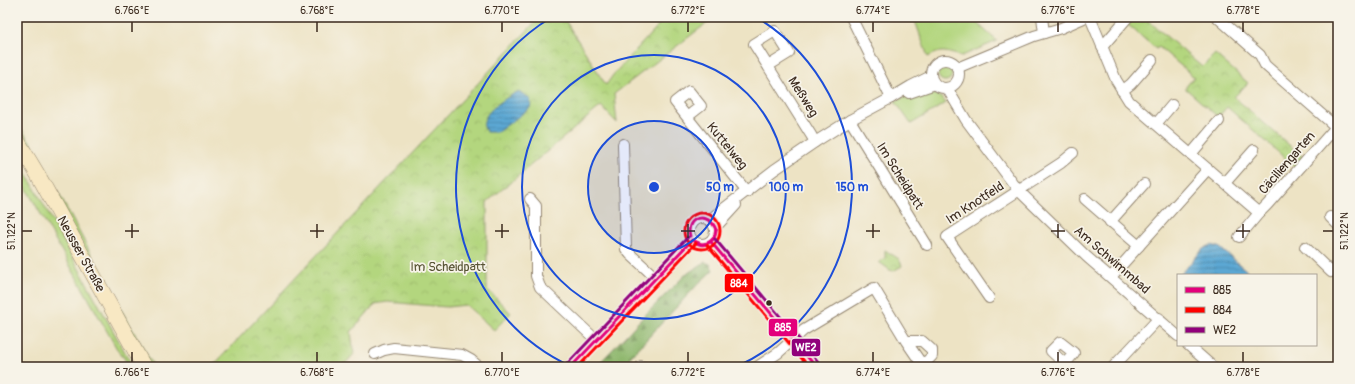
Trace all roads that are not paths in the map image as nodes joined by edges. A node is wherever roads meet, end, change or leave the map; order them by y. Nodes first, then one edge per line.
1 (851, 17) edge
2 (1042, 17) edge
3 (1086, 17) edge
4 (1090, 17) edge
5 (1128, 17) edge
6 (1217, 17) edge
7 (1044, 33) junction
8 (1102, 47) junction
9 (1152, 60) dead end
10 (768, 66) dead end
11 (957, 68) junction
12 (933, 80) junction
13 (950, 86) junction
14 (1122, 91) junction
15 (892, 98) junction
16 (1172, 105) dead end
17 (687, 117) dead end
18 (850, 120) junction
19 (1219, 122) dead end
20 (1156, 124) junction
21 (17, 140) edge
22 (816, 142) junction
23 (623, 144) dead end
24 (1254, 150) dead end
25 (1073, 152) dead end
26 (1191, 154) junction
27 (1208, 169) junction
28 (1225, 183) junction
29 (1144, 184) dead end
30 (1018, 190) junction
31 (745, 194) junction
32 (530, 199) dead end
33 (1085, 199) dead end
34 (1259, 213) junction
35 (1330, 217) dead end
36 (1110, 222) junction
37 (712, 224) junction
38 (1338, 225) edge
39 (1239, 237) dead end
40 (692, 240) junction
41 (711, 242) junction
42 (927, 245) dead end
43 (1139, 246) junction
44 (1305, 247) dead end
45 (1338, 267) edge
46 (1111, 277) junction
47 (656, 278) junction
48 (989, 298) dead end
49 (1159, 318) junction
50 (1177, 335) edge
51 (596, 340) junction
52 (793, 340) junction
53 (906, 341) dead end
54 (1189, 346) edge
55 (375, 354) dead end
56 (144, 367) edge
57 (479, 367) edge
58 (571, 367) edge
59 (757, 367) edge
60 (816, 367) edge
61 (1113, 367) edge
62 (1213, 367) edge

1 - 15 street
2 - 7 street
3 - 7 street
4 - 8 street
5 - 8 street
6 - 34 street, Cäciliengarten
7 - 11 street
8 - 14 street
9 - 14 street
10 - 22 street, Meßweg
11 - 12 street
11 - 13 street
12 - 13 street
12 - 15 street
13 - 30 street, Am Schwimmbad
14 - 20 street, Cäciliengarten
15 - 18 street
16 - 20 street
17 - 31 street, Kuttelweg
18 - 22 street
18 - 42 street, Im Scheidpatt
19 - 26 street
20 - 26 street, Cäciliengarten
21 - 56 main road, Neusser Straße
22 - 31 street
23 - 47 street
24 - 28 street
25 - 30 street
26 - 27 street, Cäciliengarten
27 - 28 street, Cäciliengarten
27 - 43 street
28 - 34 street, Cäciliengarten
29 - 36 street
30 - 46 street, Am Schwimmbad
30 - 48 street, Im Knotfeld
31 - 37 street
32 - 51 street
33 - 36 street
34 - 39 street
35 - 38 street
36 - 43 street
37 - 40 street
37 - 41 street
40 - 41 street
40 - 47 street
41 - 52 street
43 - 46 street
44 - 45 street
46 - 49 street, Am Schwimmbad
47 - 51 street
49 - 50 street, Am Schwimmbad
49 - 61 street
51 - 58 street
52 - 53 street
52 - 59 street
52 - 60 street
54 - 62 street
55 - 57 street

